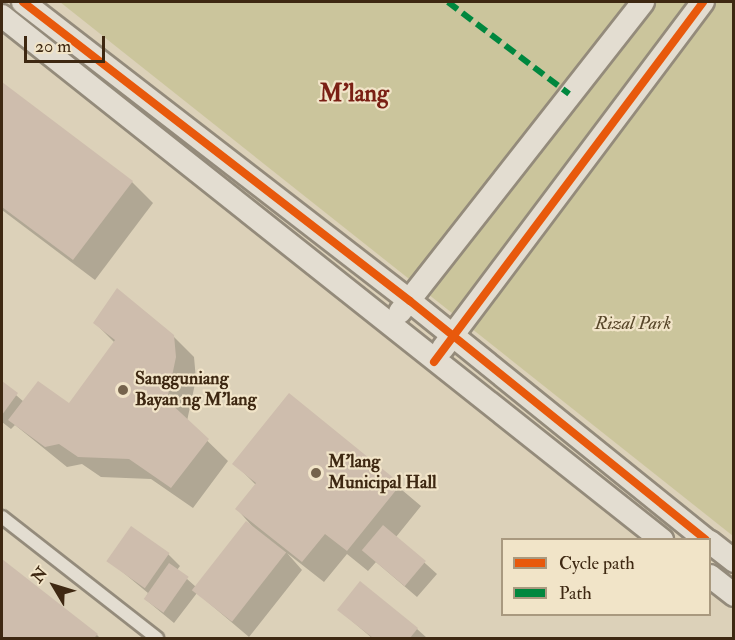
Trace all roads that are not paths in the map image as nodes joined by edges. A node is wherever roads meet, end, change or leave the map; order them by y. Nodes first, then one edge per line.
1 (23, 2) edge
2 (643, 2) edge
3 (703, 2) edge
4 (2, 16) edge
5 (410, 301) junction
6 (389, 325) junction
7 (452, 336) junction
8 (434, 362) junction
9 (2, 517) edge
10 (659, 538) edge
11 (704, 538) edge
12 (711, 543) edge
13 (734, 561) edge
14 (711, 577) edge
15 (734, 595) edge
16 (157, 639) edge

1 - 5 street
2 - 5 street
3 - 7 street
4 - 6 street
5 - 6 street
5 - 7 street
6 - 8 street
7 - 8 street
7 - 11 street
8 - 10 street
9 - 16 lane
12 - 13 street
14 - 15 street

